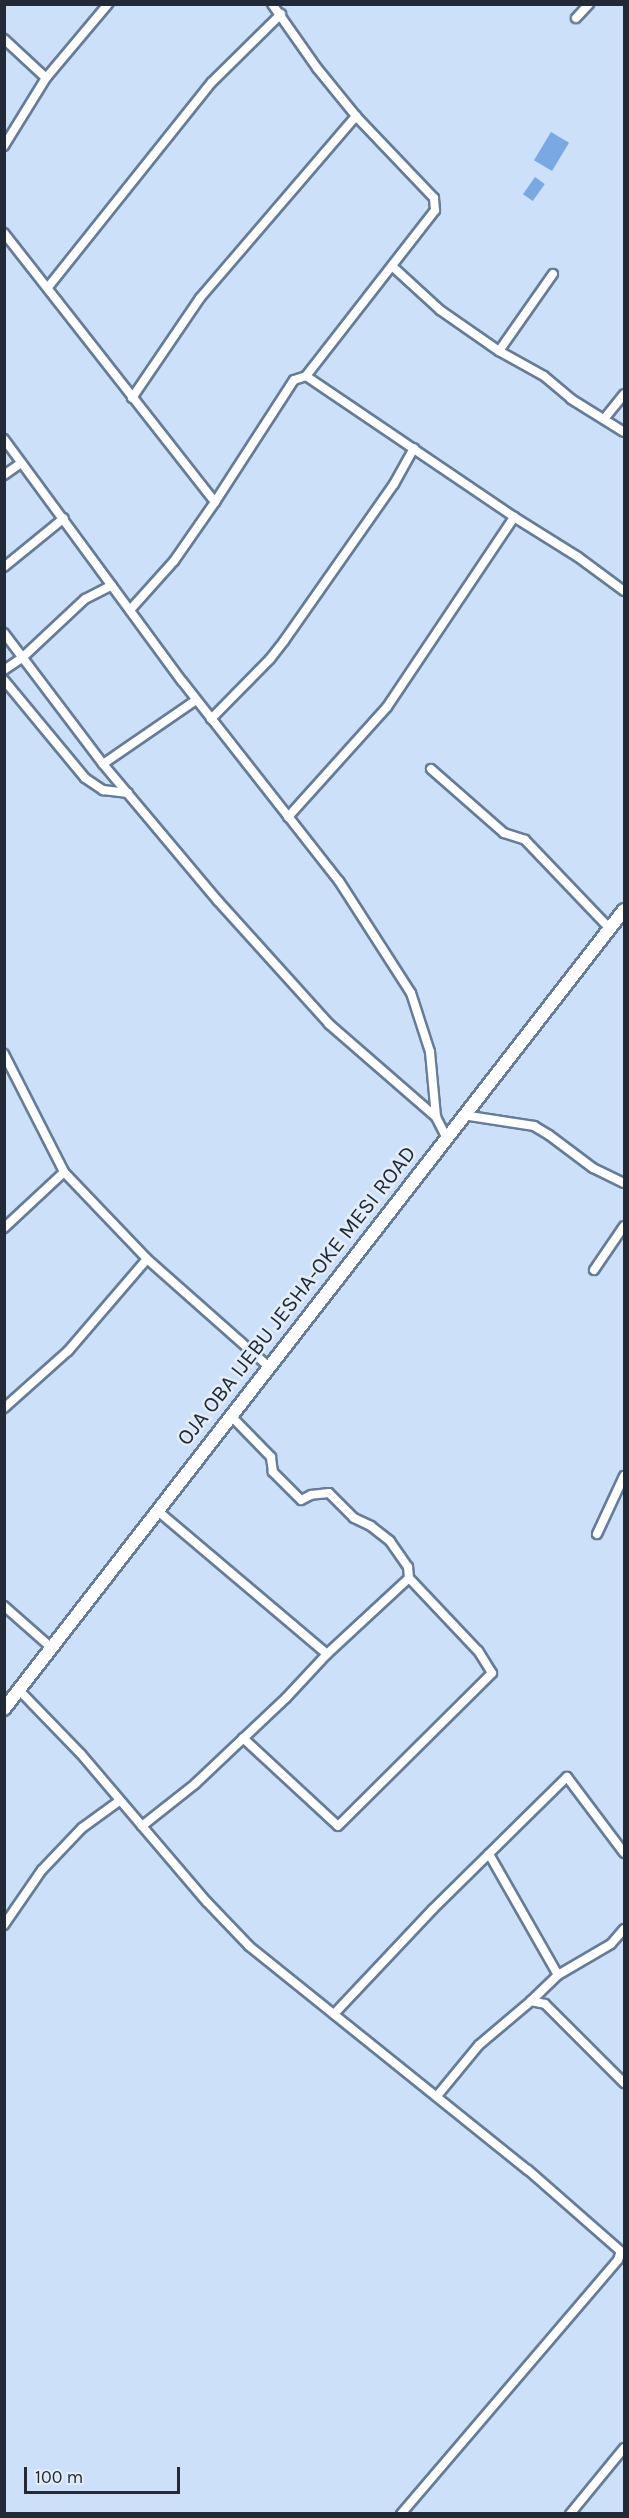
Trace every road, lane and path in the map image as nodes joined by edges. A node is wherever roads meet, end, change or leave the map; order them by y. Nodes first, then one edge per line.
1 (108, 4) edge
2 (272, 4) edge
3 (589, 4) edge
4 (281, 14) junction
5 (576, 18) dead end
6 (4, 39) edge
7 (46, 78) junction
8 (356, 116) junction
9 (4, 146) edge
10 (4, 233) edge
11 (392, 266) junction
12 (552, 274) dead end
13 (49, 286) junction
14 (499, 351) junction
15 (306, 376) junction
16 (624, 394) edge
17 (132, 398) junction
18 (604, 419) junction
19 (624, 432) edge
20 (4, 439) edge
21 (414, 448) junction
22 (21, 463) junction
23 (4, 475) edge
24 (215, 502) junction
25 (514, 517) junction
26 (64, 518) junction
27 (4, 567) edge
28 (112, 585) junction
29 (624, 591) edge
30 (130, 610) junction
31 (4, 633) edge
32 (23, 657) junction
33 (4, 670) edge
34 (4, 680) edge
35 (196, 700) junction
36 (211, 719) junction
37 (103, 764) junction
38 (431, 769) dead end
39 (128, 793) junction
40 (288, 817) junction
41 (624, 910) edge
42 (609, 928) junction
43 (5, 1057) edge
44 (463, 1115) junction
45 (436, 1117) junction
46 (447, 1137) junction
47 (64, 1172) junction
48 (624, 1183) edge
49 (624, 1226) edge
50 (4, 1228) edge
51 (147, 1259) junction
52 (594, 1270) dead end
53 (270, 1368) junction
54 (4, 1408) edge
55 (232, 1417) junction
56 (624, 1476) edge
57 (159, 1512) junction
58 (597, 1534) dead end
59 (409, 1578) junction
60 (4, 1606) edge
61 (53, 1649) junction
62 (327, 1654) junction
63 (19, 1690) junction
64 (4, 1709) edge
65 (243, 1738) junction
66 (119, 1800) junction
67 (142, 1826) junction
68 (624, 1853) edge
69 (489, 1854) junction
70 (4, 1925) edge
71 (624, 1929) edge
72 (558, 1975) junction
73 (531, 2001) junction
74 (334, 2014) junction
75 (624, 2084) edge
76 (437, 2096) junction
77 (622, 2253) edge
78 (624, 2448) edge
79 (401, 2514) edge
80 (570, 2514) edge

1 - 7 street
2 - 4 street
3 - 5 street
4 - 8 street
4 - 13 street
6 - 7 street
7 - 9 street
8 - 11 street
8 - 17 street
10 - 13 street
11 - 14 street
11 - 15 street
12 - 14 street
13 - 17 street
14 - 18 street
15 - 21 street
15 - 24 street
16 - 18 street
17 - 24 street
18 - 19 street
20 - 22 street
21 - 25 street
21 - 36 street
22 - 23 street
22 - 26 street
24 - 30 street
25 - 29 street
25 - 40 street
26 - 27 street
26 - 28 street
28 - 30 street
28 - 32 street
30 - 35 street
31 - 32 street
32 - 33 street
32 - 37 street
34 - 39 street
35 - 36 street
35 - 37 street
36 - 40 street
37 - 39 street
38 - 42 street
39 - 45 street
40 - 45 street
41 - 42 main road, OJA OBA IJEBU JESHA-OKE MESI ROAD
42 - 44 main road, OJA OBA IJEBU JESHA-OKE MESI ROAD
43 - 47 street
44 - 46 main road, OJA OBA IJEBU JESHA-OKE MESI ROAD
44 - 48 street
45 - 46 street
46 - 53 main road, OJA OBA IJEBU JESHA-OKE MESI ROAD
47 - 50 street
47 - 51 street
49 - 52 street
51 - 53 street
51 - 54 street
53 - 55 main road, OJA OBA IJEBU JESHA-OKE MESI ROAD
55 - 57 main road, OJA OBA IJEBU JESHA-OKE MESI ROAD
55 - 59 street
56 - 58 street
57 - 61 main road, OJA OBA IJEBU JESHA-OKE MESI ROAD
57 - 62 street
59 - 62 street
59 - 65 street
60 - 61 street
61 - 63 main road, OJA OBA IJEBU JESHA-OKE MESI ROAD
62 - 65 street
63 - 64 main road, OJA OBA IJEBU JESHA-OKE MESI ROAD
63 - 66 street
65 - 67 street
66 - 67 street
66 - 70 street
67 - 74 street
68 - 69 street
69 - 72 street
69 - 74 street
71 - 72 street
72 - 73 street
73 - 75 street
73 - 76 street
74 - 76 street
76 - 77 street
77 - 79 street
78 - 80 street

